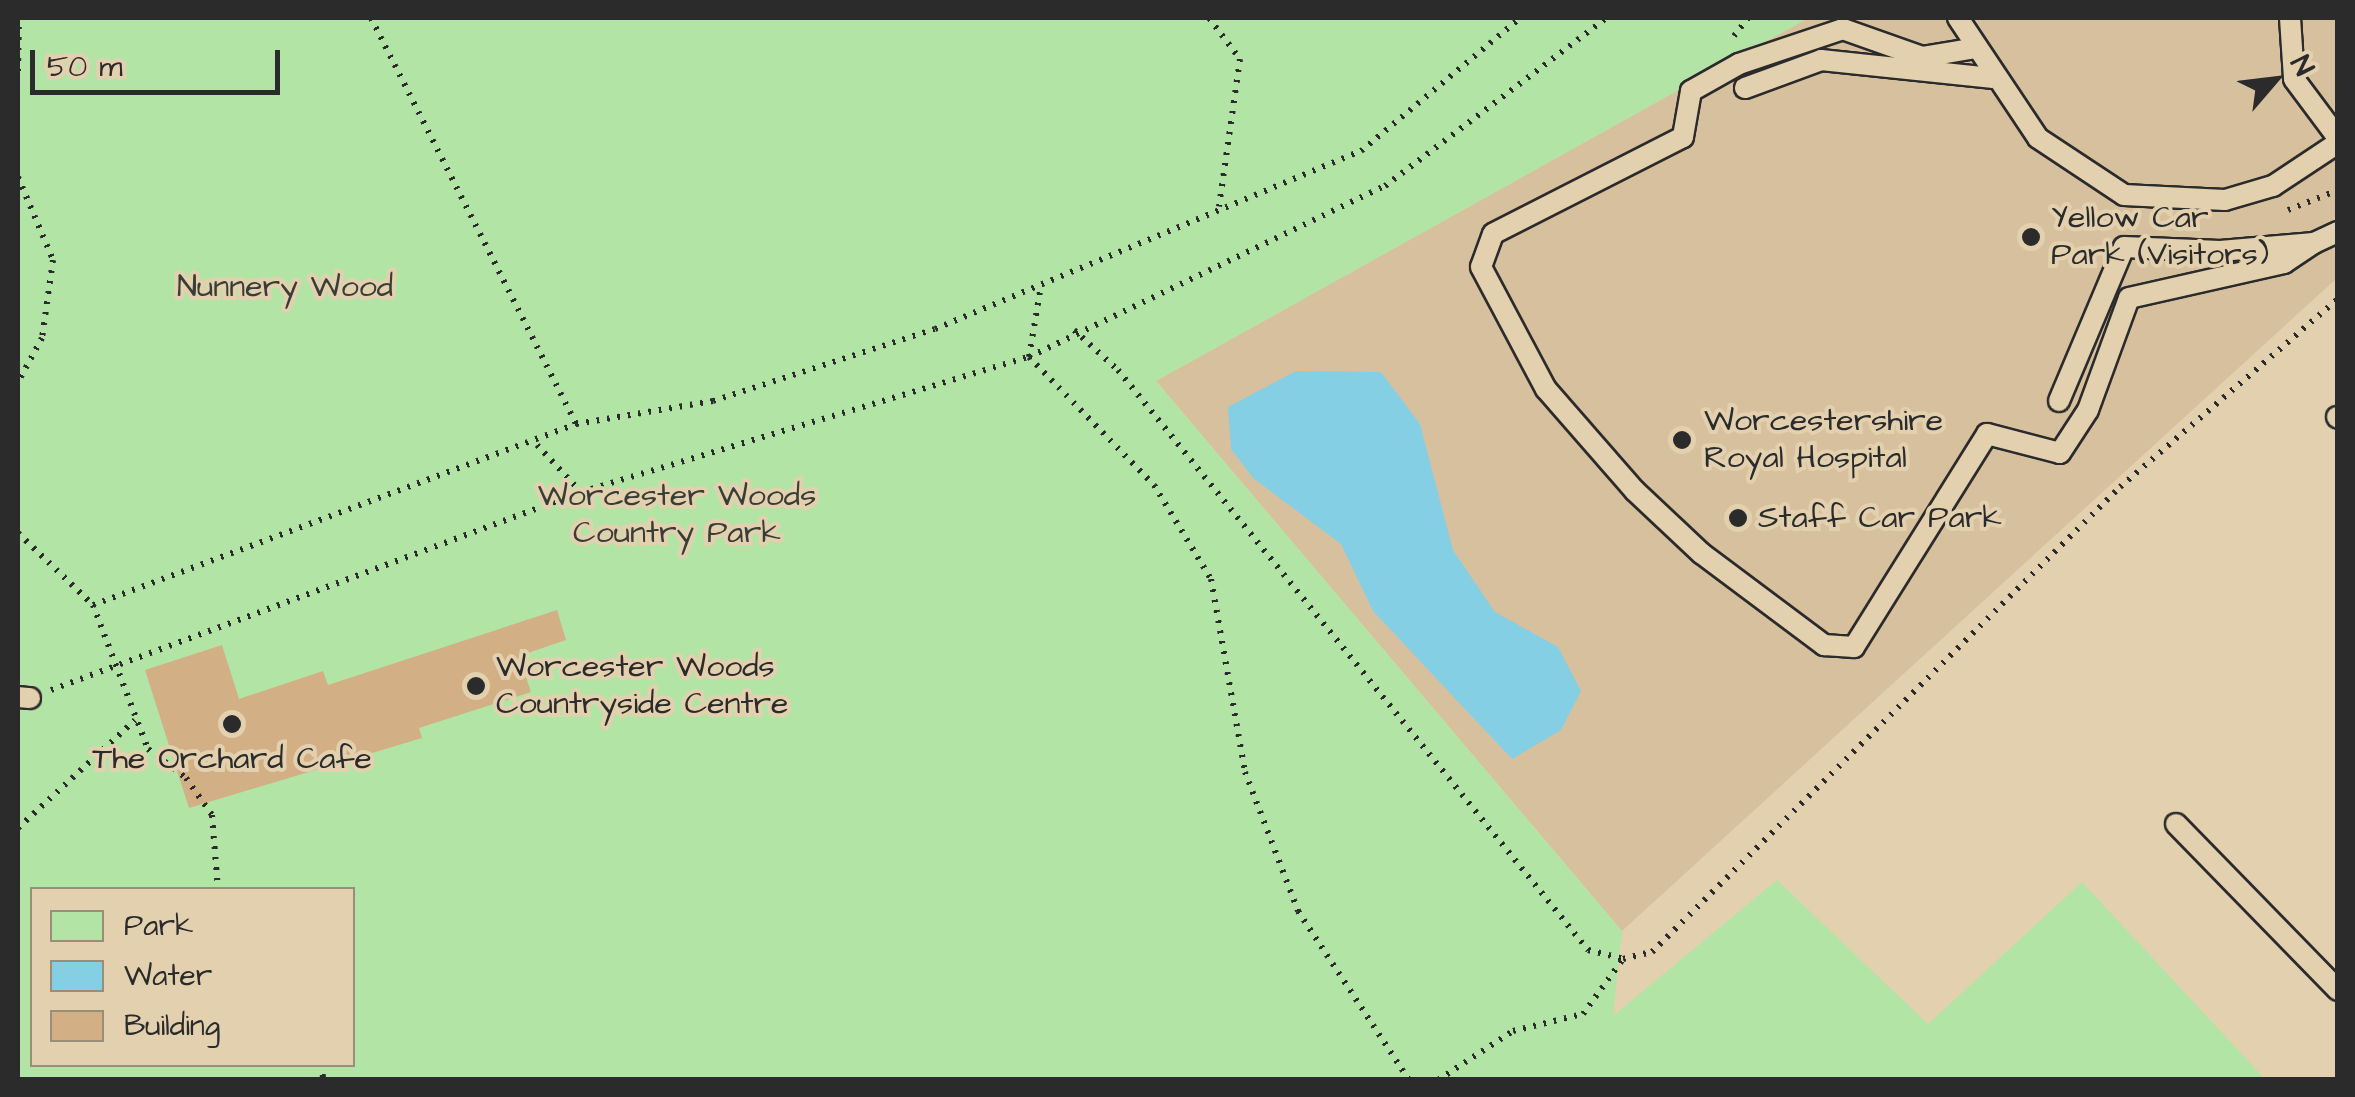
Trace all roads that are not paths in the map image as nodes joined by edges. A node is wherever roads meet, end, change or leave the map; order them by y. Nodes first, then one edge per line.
1 (1958, 18) edge
2 (2290, 18) edge
3 (1976, 48) junction
4 (1991, 78) junction
5 (1745, 88) dead end
6 (2338, 140) edge
7 (2338, 232) edge
8 (2314, 243) junction
9 (2059, 402) dead end
10 (2176, 824) dead end
11 (2338, 990) edge

1 - 3 lane
2 - 6 lane
3 - 4 lane
3 - 8 lane
4 - 5 lane
4 - 6 lane
7 - 8 lane
8 - 9 lane
10 - 11 lane

